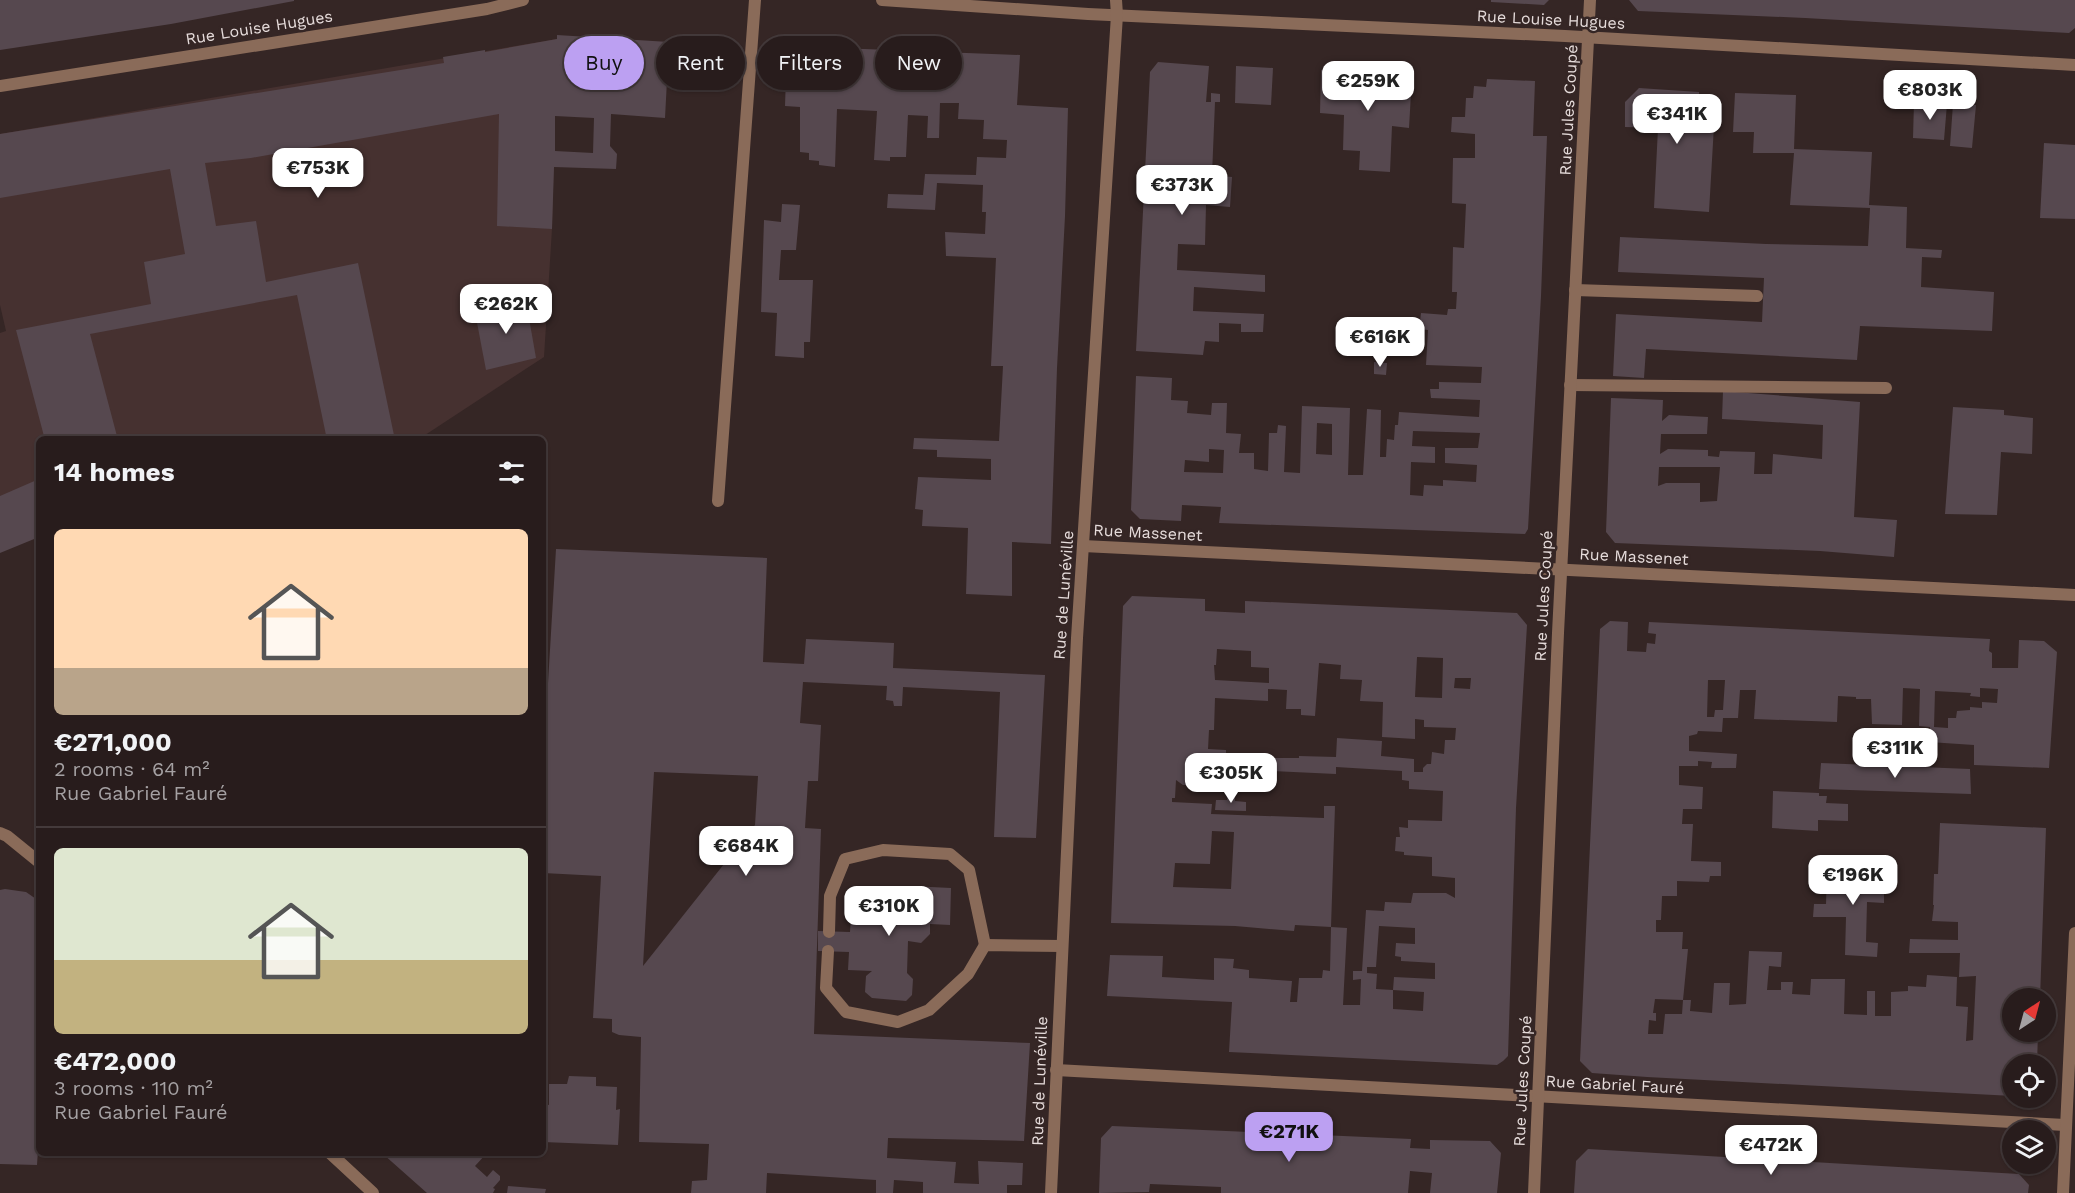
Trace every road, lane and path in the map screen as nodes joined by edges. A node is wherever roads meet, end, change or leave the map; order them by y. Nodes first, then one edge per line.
1 (523, 0) edge
2 (755, 0) edge
3 (882, 0) edge
4 (1116, 0) edge
5 (1590, 0) edge
6 (1117, 15) junction
7 (1588, 38) junction
8 (2075, 64) edge
9 (0, 86) edge
10 (1575, 290) junction
11 (1757, 296) dead end
12 (1570, 385) junction
13 (1886, 388) dead end
14 (718, 501) dead end
15 (1083, 546) junction
16 (1561, 569) junction
17 (2075, 594) edge
18 (0, 833) edge
19 (36, 860) edge
20 (829, 932) dead end
21 (2075, 933) edge
22 (985, 945) junction
23 (1062, 946) junction
24 (828, 951) dead end
25 (1056, 1070) junction
26 (1538, 1096) junction
27 (2065, 1125) junction
28 (333, 1156) edge
29 (373, 1193) edge
30 (1051, 1193) edge
31 (1534, 1193) edge
32 (2063, 1193) edge

1 - 9 street, Rue Louise Hugues
2 - 14 street
3 - 6 street, Rue Louise Hugues
4 - 6 street, Rue de Lunéville
5 - 7 street, Rue Jules Coupé
6 - 7 street, Rue Louise Hugues
6 - 15 street, Rue de Lunéville
7 - 8 street, Rue Louise Hugues
7 - 10 street, Rue Jules Coupé
10 - 11 street
10 - 12 street, Rue Jules Coupé
12 - 13 street
12 - 16 street, Rue Jules Coupé
15 - 16 street, Rue Massenet
15 - 23 street, Rue de Lunéville
16 - 17 street, Rue Massenet
16 - 26 street, Rue Jules Coupé
18 - 19 street
20 - 22 street
21 - 27 street
22 - 23 street
22 - 24 street
23 - 25 street, Rue de Lunéville
25 - 26 street, Rue Gabriel Fauré
25 - 30 street, Rue de Lunéville
26 - 27 street, Rue Gabriel Fauré
26 - 31 street, Rue Jules Coupé
27 - 32 street
28 - 29 street

